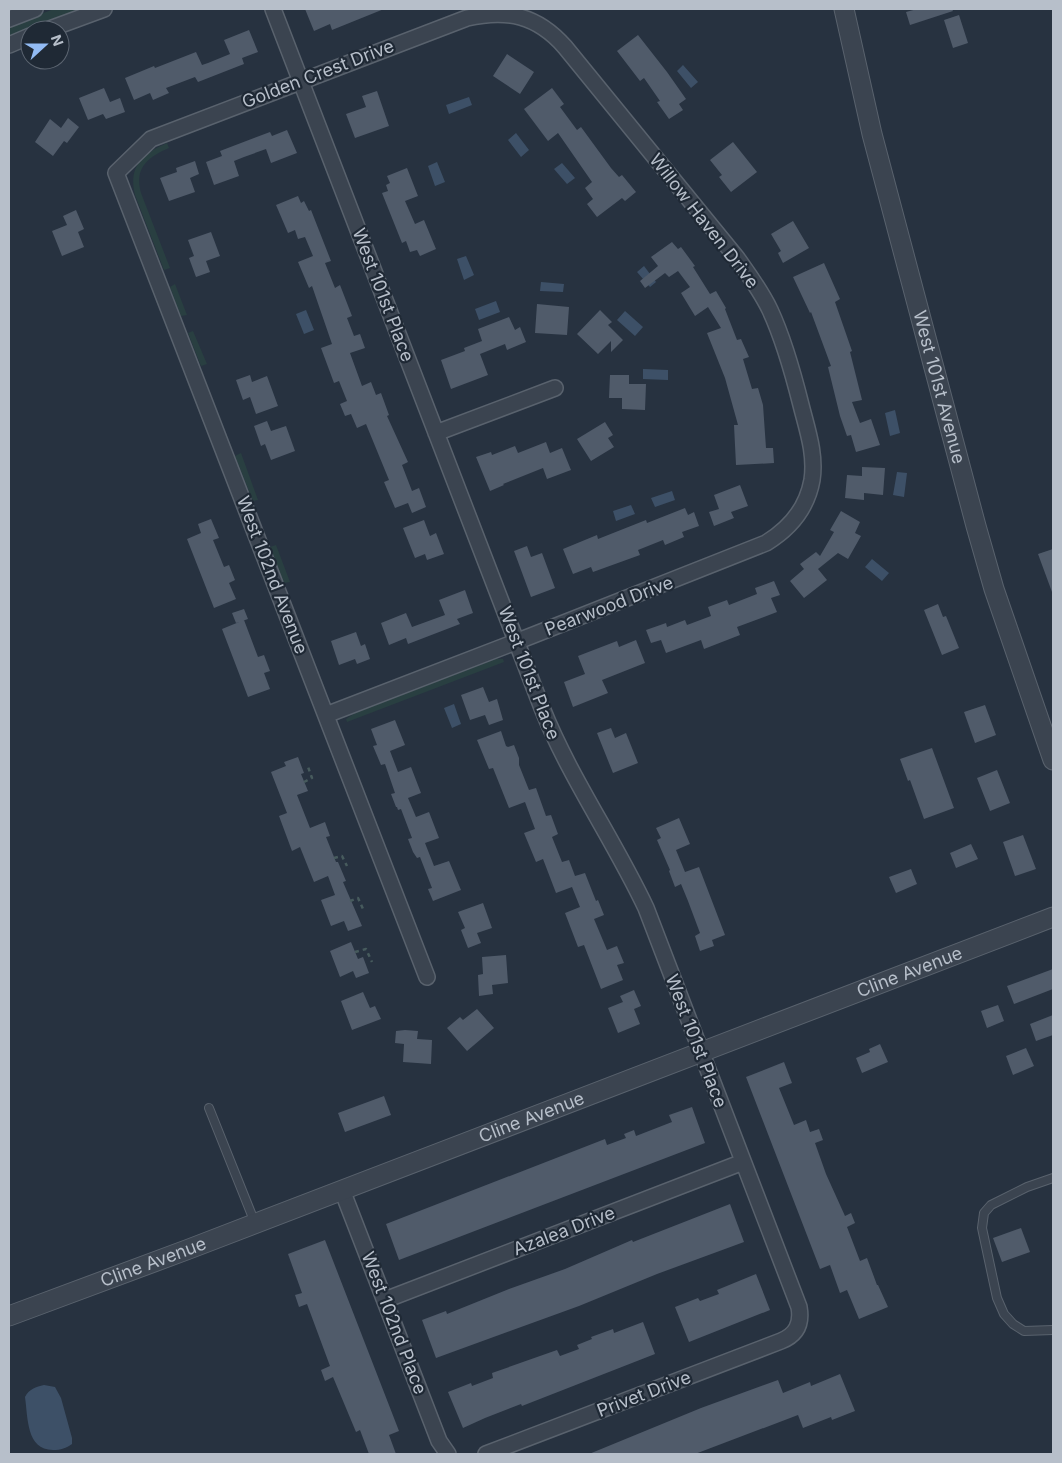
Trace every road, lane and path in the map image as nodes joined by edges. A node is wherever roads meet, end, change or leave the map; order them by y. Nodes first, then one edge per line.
1 (35, 9) edge
2 (104, 9) edge
3 (273, 9) edge
4 (844, 9) edge
5 (9, 19) edge
6 (70, 22) edge
7 (533, 22) joint
8 (301, 81) junction
9 (116, 173) joint
10 (555, 388) dead end
11 (436, 433) junction
12 (799, 513) joint
13 (517, 642) junction
14 (326, 715) junction
15 (1053, 760) edge
16 (307, 764) dead end
17 (304, 782) dead end
18 (334, 858) dead end
19 (347, 866) dead end
20 (350, 901) dead end
21 (364, 911) dead end
22 (1053, 917) edge
23 (355, 952) dead end
24 (372, 962) dead end
25 (427, 977) dead end
26 (702, 1052) junction
27 (209, 1108) dead end
28 (743, 1162) junction
29 (1053, 1178) edge
30 (342, 1190) junction
31 (255, 1223) junction
32 (385, 1300) junction
33 (9, 1316) edge
34 (798, 1328) joint
35 (1053, 1330) edge
36 (448, 1454) edge
37 (486, 1454) edge

1 - 5 street
2 - 6 street
3 - 8 street, West 101st Place
4 - 15 street, West 101st Avenue
7 - 8 street, Golden Crest Drive
7 - 12 street, Willow Haven Drive
8 - 9 street, Golden Crest Drive
8 - 11 street, West 101st Place
9 - 14 street, West 102nd Avenue
10 - 11 street
11 - 13 street, West 101st Place
12 - 13 street, Pearwood Drive
13 - 14 street, Pearwood Drive
13 - 26 street, West 101st Place
14 - 25 street, West 102nd Avenue
16 - 17 path
18 - 19 path
20 - 21 path
22 - 26 street, Cline Avenue
23 - 24 path
26 - 28 street, West 101st Place
26 - 30 street, Cline Avenue
27 - 31 lane
28 - 32 street, Azalea Drive
28 - 34 street, West 101st Place
29 - 35 lane
30 - 31 street, Cline Avenue
30 - 32 street, West 102nd Place
31 - 33 street, Cline Avenue
32 - 36 street, West 102nd Place
34 - 37 street, Privet Drive

